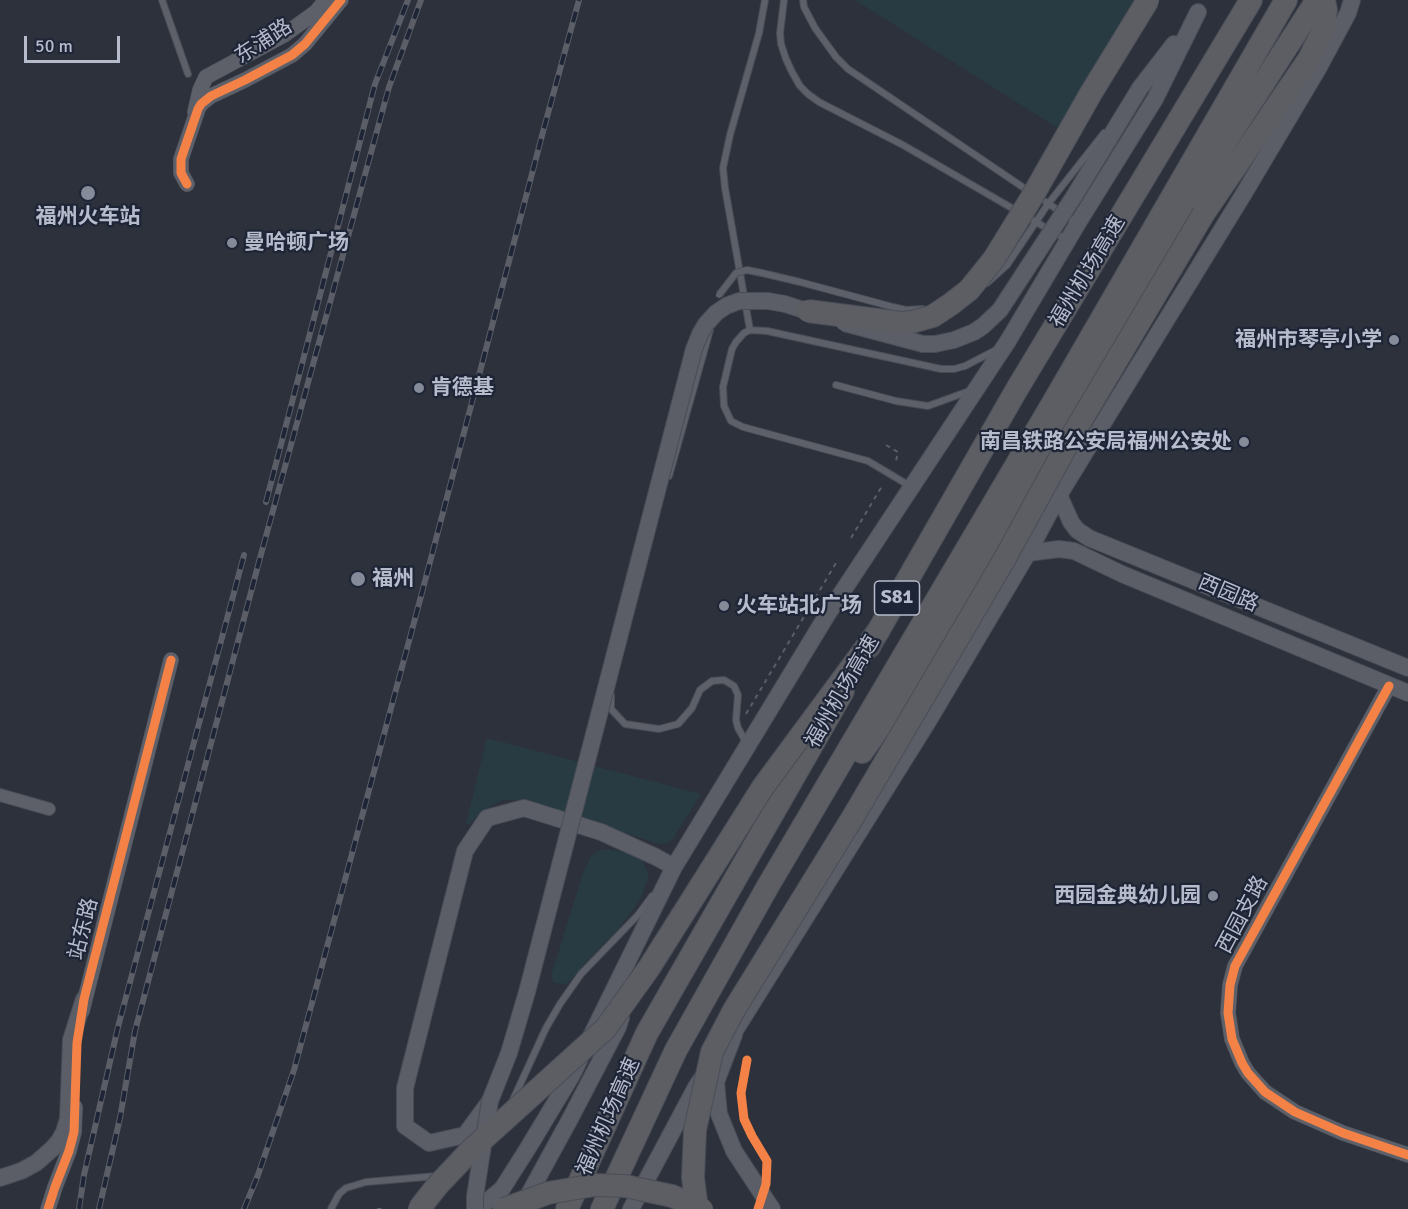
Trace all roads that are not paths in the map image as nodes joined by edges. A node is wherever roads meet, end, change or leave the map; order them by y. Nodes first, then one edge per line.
1 (162, 0) edge
2 (326, 0) edge
3 (341, 0) edge
4 (765, 0) edge
5 (783, 0) edge
6 (803, 0) edge
7 (1148, 0) edge
8 (1251, 0) edge
9 (1286, 0) edge
10 (1317, 0) edge
11 (1324, 0) edge
12 (1352, 0) edge
13 (1202, 6) edge
14 (188, 74) dead end
15 (1140, 88) junction
16 (192, 126) junction
17 (187, 184) dead end
18 (1048, 204) junction
19 (1036, 222) junction
20 (1078, 223) junction
21 (1068, 240) junction
22 (985, 285) dead end
23 (978, 292) dead end
24 (807, 311) junction
25 (750, 330) junction
26 (1008, 341) junction
27 (836, 386) dead end
28 (978, 387) junction
29 (669, 478) dead end
30 (912, 488) junction
31 (1059, 495) junction
32 (656, 524) dead end
33 (1028, 552) junction
34 (879, 630) junction
35 (171, 660) dead end
36 (1408, 668) edge
37 (1389, 686) junction
38 (1408, 693) edge
39 (748, 745) junction
40 (0, 795) edge
41 (49, 809) dead end
42 (674, 867) junction
43 (768, 886) junction
44 (84, 999) junction
45 (735, 1031) junction
46 (490, 1101) junction
47 (1408, 1155) edge
48 (470, 1168) dead end
49 (458, 1174) dead end
50 (0, 1178) edge
51 (48, 1209) edge
52 (331, 1209) edge
53 (419, 1209) edge
54 (476, 1209) edge
55 (504, 1209) edge
56 (520, 1209) edge
57 (567, 1209) edge
58 (602, 1209) edge
59 (631, 1209) edge
60 (698, 1209) edge
61 (772, 1209) edge

1 - 14 lane
2 - 16 street, 东浦路
3 - 16 street, 东浦路
4 - 25 lane
5 - 19 lane
6 - 18 lane
7 - 24 highway, bridge
8 - 34 highway, 福州机场高速 / S81
9 - 43 highway, 福州机场高速 / S81
10 - 43 highway
11 - 60 highway, bridge
12 - 31 main road
13 - 15 main road
13 - 20 main road
15 - 18 lane
15 - 24 main road, bridge
16 - 17 street
18 - 19 lane
18 - 20 lane
19 - 21 lane
19 - 22 lane
20 - 21 main road
21 - 26 main road
23 - 29 lane, bridge
24 - 46 main road, bridge
25 - 26 lane
25 - 30 lane
26 - 28 main road
27 - 28 lane
28 - 30 main road
30 - 39 main road
31 - 33 main road
31 - 36 main road, 西园路
32 - 39 lane
33 - 37 main road, 西园路
33 - 45 main road
34 - 53 highway, bridge
34 - 57 highway, 福州机场高速 / S81, bridge
35 - 44 street, 站东路
37 - 38 main road, 西园路
37 - 47 street, 西园支路
39 - 42 main road
40 - 41 street
42 - 46 main road
42 - 48 lane
42 - 54 main road
42 - 56 main road
43 - 58 highway, 福州机场高速 / S81
44 - 50 main road
44 - 51 street, 站东路
45 - 59 main road
45 - 61 main road
46 - 54 main road, bridge
49 - 52 lane
55 - 60 highway, bridge

